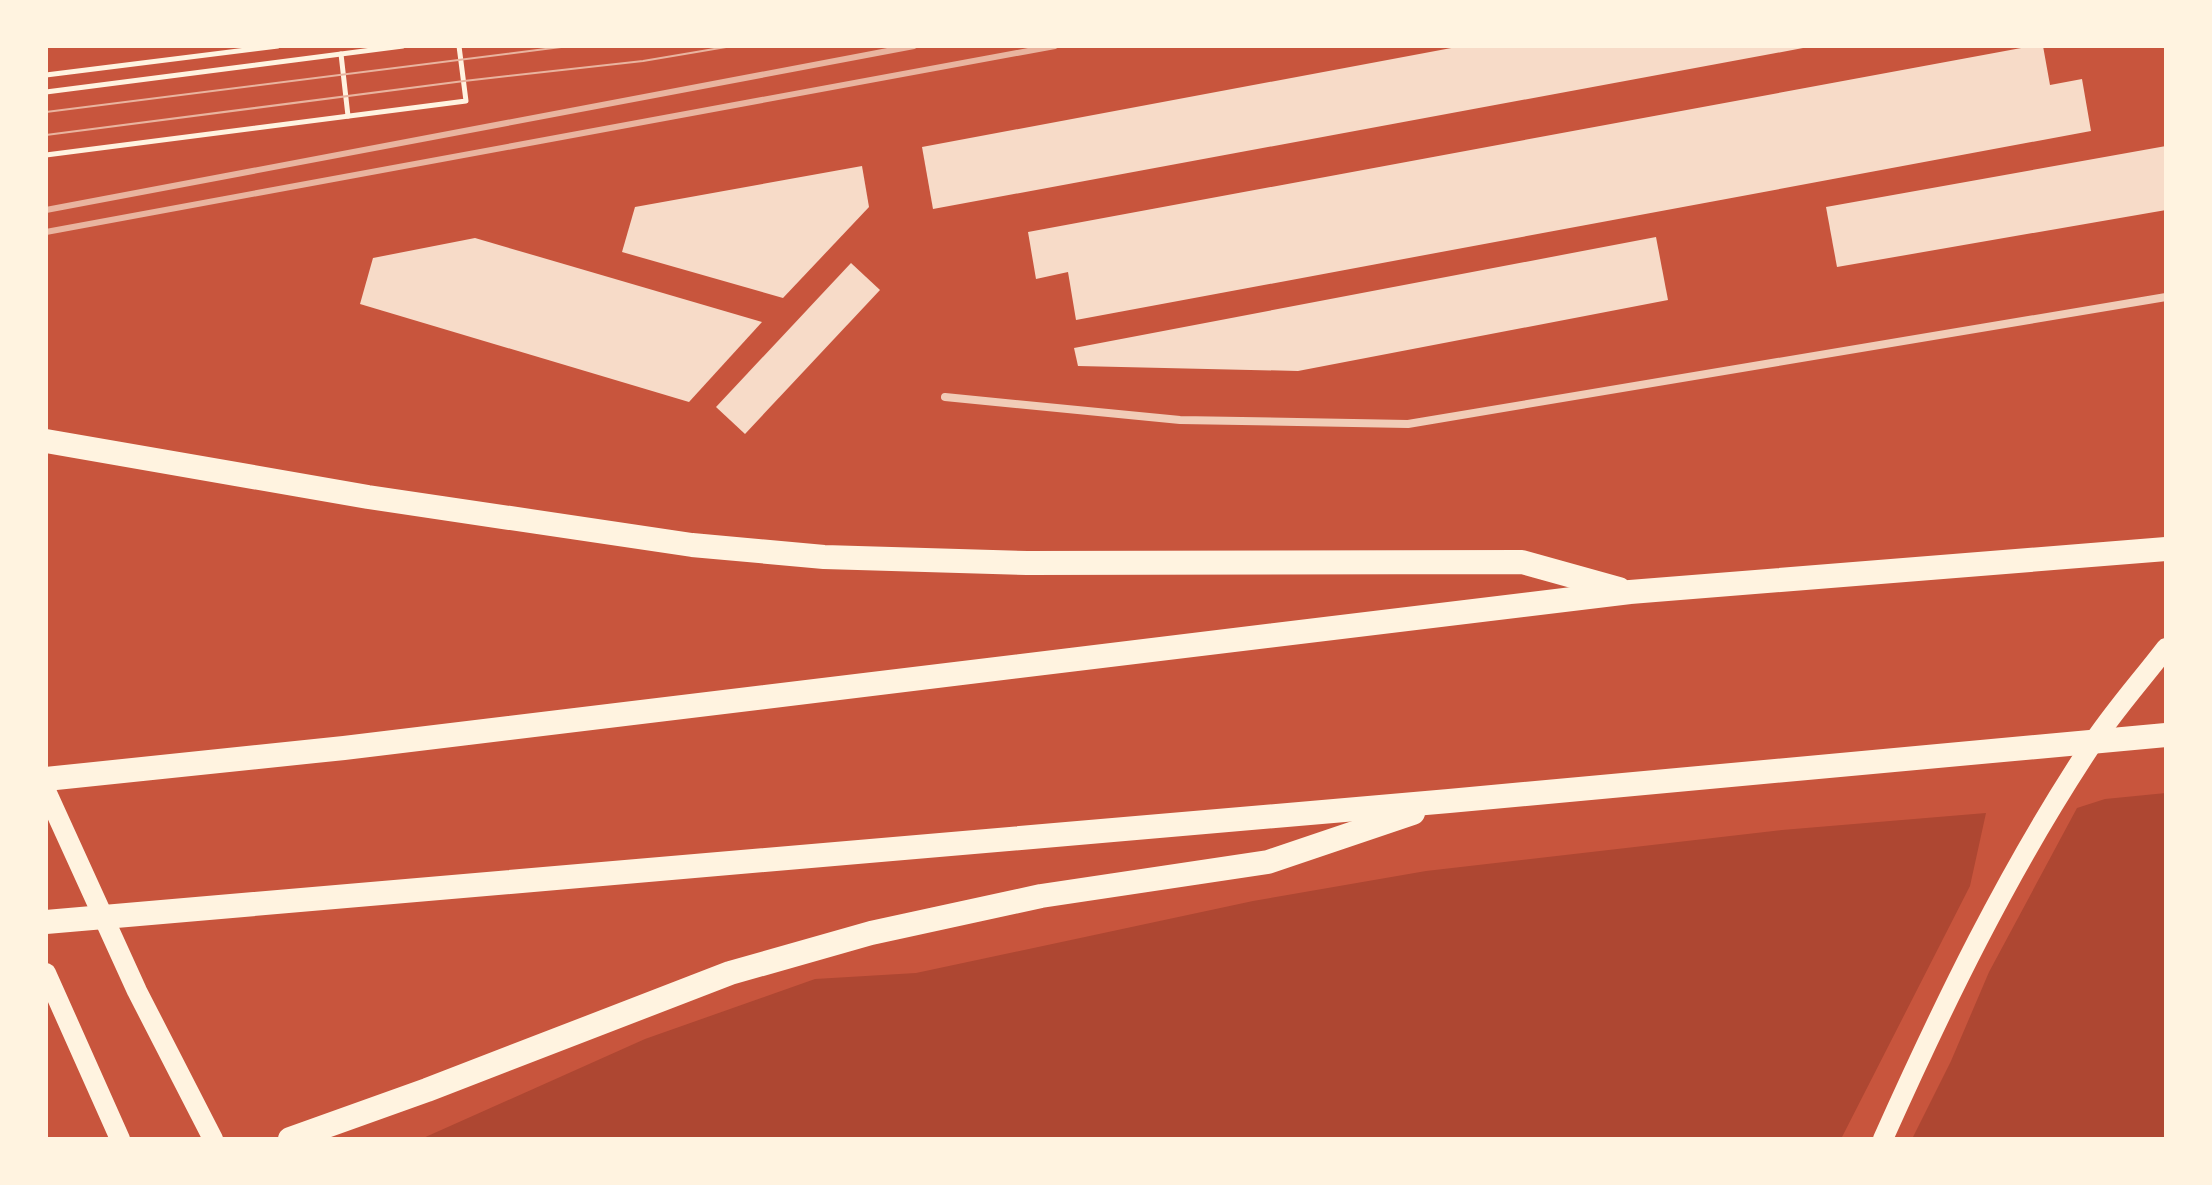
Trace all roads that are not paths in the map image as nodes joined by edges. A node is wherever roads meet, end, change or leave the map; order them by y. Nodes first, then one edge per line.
1 (2166, 297) edge
2 (945, 397) dead end
3 (46, 441) edge
4 (2166, 549) edge
5 (1630, 592) junction
6 (2166, 648) edge
7 (2166, 735) edge
8 (46, 779) edge
9 (46, 791) edge
10 (1449, 801) junction
11 (46, 922) edge
12 (46, 973) edge
13 (120, 1139) edge
14 (213, 1139) edge
15 (290, 1139) edge
16 (1883, 1139) edge

1 - 2 street
3 - 5 highway
4 - 5 highway
5 - 8 highway
6 - 16 main road
7 - 10 highway
9 - 14 main road
10 - 11 highway
10 - 15 highway
12 - 13 main road

